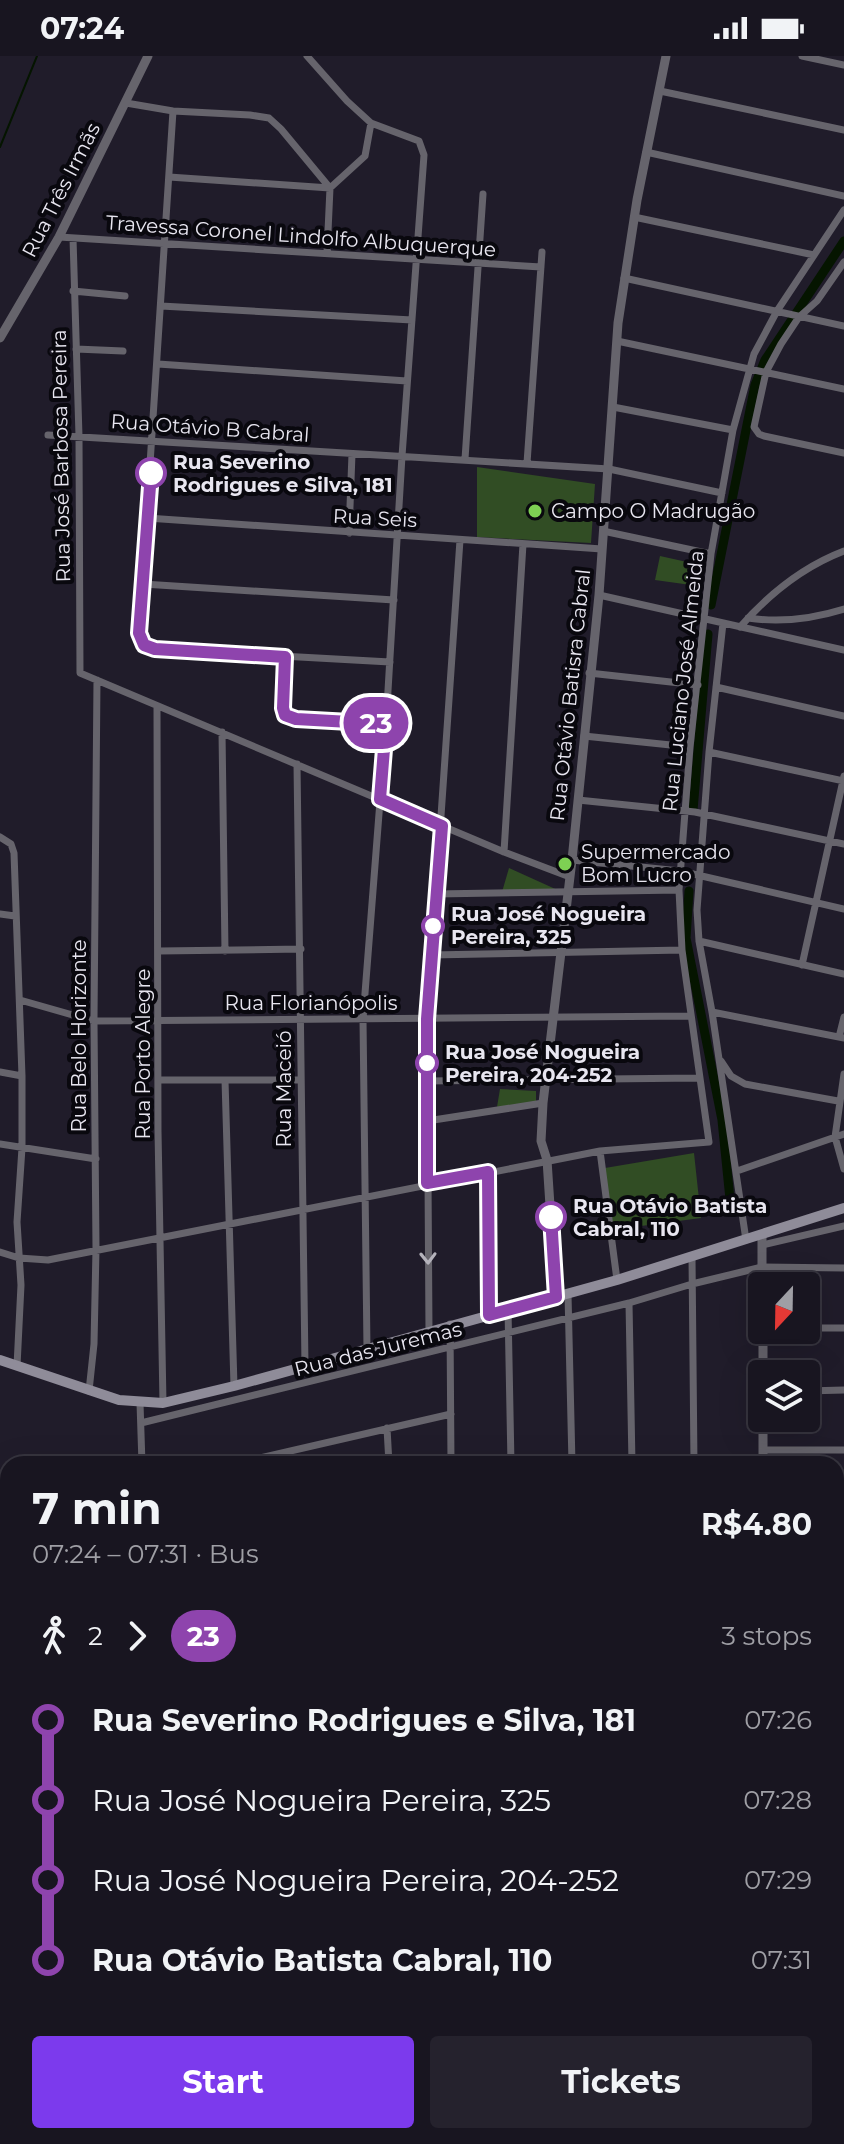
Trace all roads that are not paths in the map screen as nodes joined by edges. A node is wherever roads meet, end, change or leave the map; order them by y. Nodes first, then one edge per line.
1 (148, 56) edge
2 (307, 56) edge
3 (666, 56) edge
4 (802, 56) edge
5 (844, 65) edge
6 (660, 91) junction
7 (126, 103) junction
8 (173, 111) junction
9 (371, 123) junction
10 (844, 130) edge
11 (646, 152) junction
12 (169, 177) junction
13 (330, 188) junction
14 (483, 194) dead end
15 (844, 196) edge
16 (844, 210) edge
17 (634, 217) junction
18 (59, 237) junction
19 (73, 238) junction
20 (165, 243) junction
21 (542, 252) dead end
22 (327, 253) junction
23 (814, 255) junction
24 (415, 258) junction
25 (844, 262) edge
26 (479, 263) junction
27 (541, 267) junction
28 (624, 278) junction
29 (73, 291) junction
30 (125, 296) dead end
31 (161, 306) junction
32 (778, 311) junction
33 (799, 317) junction
34 (412, 320) junction
35 (844, 326) edge
36 (0, 338) edge
37 (617, 341) junction
38 (76, 349) junction
39 (123, 351) dead end
40 (158, 364) junction
41 (750, 368) junction
42 (766, 372) junction
43 (407, 381) junction
44 (844, 389) edge
45 (613, 407) junction
46 (733, 430) junction
47 (48, 435) dead end
48 (79, 436) junction
49 (153, 440) junction
50 (844, 453) edge
51 (352, 454) junction
52 (402, 456) junction
53 (465, 459) junction
54 (527, 463) junction
55 (609, 469) junction
56 (722, 493) junction
57 (147, 518) junction
58 (603, 531) junction
59 (349, 533) junction
60 (397, 535) junction
61 (460, 540) junction
62 (523, 544) junction
63 (602, 549) junction
64 (844, 551) edge
65 (711, 554) junction
66 (143, 584) junction
67 (599, 595) junction
68 (394, 600) junction
69 (844, 609) edge
70 (748, 618) junction
71 (704, 619) junction
72 (723, 623) junction
73 (740, 627) junction
74 (844, 650) edge
75 (285, 657) junction
76 (390, 662) junction
77 (589, 673) junction
78 (97, 680) junction
79 (698, 685) junction
80 (716, 687) junction
81 (157, 706) junction
82 (844, 716) edge
83 (386, 724) junction
84 (222, 732) junction
85 (584, 736) junction
86 (690, 747) junction
87 (709, 752) junction
88 (297, 764) junction
89 (844, 779) edge
90 (380, 799) junction
91 (578, 800) junction
92 (686, 811) junction
93 (706, 814) junction
94 (442, 826) junction
95 (0, 837) edge
96 (831, 841) junction
97 (844, 844) edge
98 (504, 852) junction
99 (572, 860) junction
100 (680, 871) junction
101 (570, 877) junction
102 (699, 877) junction
103 (679, 890) junction
104 (568, 892) junction
105 (436, 894) junction
106 (817, 903) junction
107 (844, 909) edge
108 (0, 914) edge
109 (15, 916) junction
110 (699, 941) junction
111 (301, 949) junction
112 (682, 950) junction
113 (159, 951) junction
114 (225, 951) junction
115 (561, 953) junction
116 (431, 955) junction
117 (802, 965) junction
118 (844, 974) edge
119 (20, 1000) junction
120 (712, 1012) junction
121 (690, 1016) junction
122 (844, 1017) edge
123 (554, 1018) junction
124 (363, 1019) junction
125 (427, 1019) junction
126 (159, 1020) junction
127 (300, 1020) junction
128 (94, 1021) junction
129 (841, 1038) edge
130 (718, 1057) junction
131 (0, 1072) edge
132 (844, 1074) edge
133 (22, 1076) junction
134 (699, 1078) junction
135 (158, 1080) junction
136 (225, 1080) junction
137 (300, 1080) junction
138 (546, 1080) junction
139 (427, 1081) junction
140 (838, 1101) junction
141 (543, 1103) junction
142 (427, 1121) junction
143 (844, 1134) edge
144 (835, 1137) junction
145 (0, 1144) edge
146 (22, 1148) junction
147 (600, 1151) junction
148 (96, 1159) junction
149 (547, 1160) junction
150 (844, 1169) edge
151 (737, 1171) junction
152 (488, 1172) junction
153 (427, 1183) junction
154 (364, 1197) junction
155 (844, 1208) edge
156 (301, 1210) junction
157 (227, 1223) junction
158 (844, 1226) edge
159 (160, 1238) junction
160 (746, 1240) junction
161 (762, 1240) junction
162 (96, 1249) junction
163 (0, 1252) edge
164 (692, 1257) junction
165 (19, 1258) junction
166 (762, 1267) junction
167 (844, 1268) edge
168 (762, 1272) edge
169 (617, 1280) junction
170 (692, 1284) junction
171 (568, 1294) junction
172 (556, 1297) junction
173 (629, 1303) junction
174 (508, 1309) junction
175 (489, 1315) junction
176 (570, 1318) junction
177 (450, 1324) junction
178 (820, 1328) edge
179 (844, 1328) edge
180 (510, 1331) junction
181 (429, 1332) junction
182 (450, 1348) junction
183 (367, 1349) junction
184 (0, 1360) edge
185 (17, 1366) junction
186 (305, 1366) junction
187 (234, 1386) junction
188 (844, 1390) edge
189 (89, 1391) junction
190 (820, 1391) edge
191 (140, 1403) junction
192 (163, 1403) junction
193 (451, 1414) junction
194 (141, 1423) junction
195 (387, 1428) junction
196 (763, 1432) edge
197 (763, 1450) junction
198 (844, 1450) edge
199 (142, 1456) edge
200 (268, 1456) edge
201 (389, 1456) edge
202 (451, 1456) edge
203 (511, 1456) edge
204 (572, 1456) edge
205 (632, 1456) edge
206 (694, 1456) edge
207 (763, 1456) edge

1 - 7 street, Rua Três Irmãs
2 - 9 street
3 - 6 street, Rua Otávio Batisra Cabral
4 - 5 street
6 - 10 street
6 - 11 street, Rua Otávio Batisra Cabral
7 - 8 street
7 - 18 street, Rua Três Irmãs
8 - 12 street
8 - 13 street
9 - 13 street
9 - 24 street
11 - 15 street
11 - 17 street, Rua Otávio Batisra Cabral
12 - 13 street
12 - 20 street
13 - 22 street
14 - 26 street
16 - 23 street, Rua Luciano José Almeida
17 - 23 street
17 - 28 street, Rua Otávio Batisra Cabral
18 - 19 street, Travessa Coronel Lindolfo Albuquerque
18 - 36 street, Rua Três Irmãs
19 - 20 street, Travessa Coronel Lindolfo Albuquerque
19 - 29 street, Rua José Barbosa Pereira
20 - 22 street, Travessa Coronel Lindolfo Albuquerque
20 - 31 street
21 - 27 street
22 - 24 street, Travessa Coronel Lindolfo Albuquerque
23 - 32 street, Rua Luciano José Almeida
24 - 26 street, Travessa Coronel Lindolfo Albuquerque
24 - 34 street
25 - 33 street
26 - 27 street, Travessa Coronel Lindolfo Albuquerque
26 - 53 street
27 - 54 street
28 - 32 street
28 - 37 street, Rua Otávio Batisra Cabral
29 - 30 street
29 - 38 street, Rua José Barbosa Pereira
31 - 34 street
31 - 40 street
32 - 33 street
32 - 41 street, Rua Luciano José Almeida
33 - 35 street
33 - 42 street
34 - 43 street
37 - 41 street
37 - 45 street, Rua Otávio Batisra Cabral
38 - 39 street
38 - 48 street, Rua José Barbosa Pereira
40 - 43 street
40 - 49 street
41 - 42 street
41 - 46 street, Rua Luciano José Almeida
42 - 44 street
42 - 50 street
43 - 52 street
45 - 46 street
45 - 55 street, Rua Otávio Batisra Cabral
46 - 56 street, Rua Luciano José Almeida
47 - 48 street, Rua Otávio B Cabral
48 - 49 street, Rua Otávio B Cabral
48 - 78 street, Rua José Barbosa Pereira
49 - 51 street, Rua Otávio B Cabral
49 - 57 street
51 - 52 street, Rua Otávio B Cabral
51 - 59 street
52 - 53 street, Rua Otávio B Cabral
52 - 60 street
53 - 54 street, Rua Otávio B Cabral
54 - 55 street, Rua Otávio B Cabral
55 - 56 street, Rua Otávio B Cabral
55 - 58 street, Rua Otávio Batisra Cabral
56 - 65 street, Rua Luciano José Almeida
57 - 59 street, Rua Seis
57 - 66 street
58 - 63 street, Rua Otávio Batisra Cabral
58 - 65 street
59 - 60 street, Rua Seis
60 - 61 street, Rua Seis
60 - 68 street
61 - 62 street, Rua Seis
61 - 94 street
62 - 63 street, Rua Seis
62 - 98 street
63 - 67 street, Rua Otávio Batisra Cabral
64 - 70 street
65 - 71 street, Rua Luciano José Almeida
66 - 68 street
66 - 75 street
67 - 71 street
67 - 77 street, Rua Otávio Batisra Cabral
68 - 76 street
69 - 70 street
70 - 73 street
71 - 72 street
71 - 79 street, Rua Luciano José Almeida
72 - 73 street
72 - 80 street, Rua Luciano José Almeida
73 - 74 street
75 - 76 street
75 - 83 street
76 - 83 street
77 - 79 street
77 - 85 street, Rua Otávio Batisra Cabral
78 - 81 street
78 - 128 street, Rua Belo Horizonte
79 - 86 street, Rua Luciano José Almeida
80 - 82 street
80 - 87 street, Rua Luciano José Almeida
81 - 84 street
81 - 113 street, Rua Porto Alegre
83 - 90 street
84 - 88 street
84 - 114 street
85 - 86 street
85 - 91 street, Rua Otávio Batisra Cabral
86 - 92 street, Rua Luciano José Almeida
87 - 89 street
87 - 93 street, Rua Luciano José Almeida
88 - 90 street
88 - 111 street, Rua Maceió
89 - 96 street
90 - 94 street
90 - 124 street
91 - 92 street
91 - 99 street, Rua Otávio Batisra Cabral
92 - 93 street
92 - 100 street, Rua Luciano José Almeida
93 - 96 street
93 - 102 street, Rua Luciano José Almeida
94 - 98 street
94 - 105 street
95 - 109 street
96 - 97 street
96 - 106 street
98 - 101 street
99 - 100 street
99 - 101 street, Rua Otávio Batisra Cabral
100 - 102 street
100 - 103 street, Rua Luciano José Almeida
101 - 104 street, Rua Otávio Batisra Cabral
102 - 106 street
102 - 110 street, Rua Luciano José Almeida
103 - 104 street
103 - 112 street, Rua Luciano José Almeida
104 - 105 street
104 - 115 street, Rua Otávio Batisra Cabral
105 - 116 street
106 - 107 street
106 - 117 street
108 - 109 street
109 - 119 street
110 - 117 street
110 - 120 street, Rua Luciano José Almeida
111 - 114 street
111 - 127 street, Rua Maceió
112 - 115 street
112 - 121 street, Rua Luciano José Almeida
113 - 114 street
113 - 126 street, Rua Porto Alegre
115 - 116 street
115 - 123 street, Rua Otávio Batisra Cabral
116 - 125 street
117 - 118 street
119 - 128 street, Rua Florianópolis
119 - 133 street
120 - 129 street
120 - 130 street, Rua Luciano José Almeida
121 - 123 street, Rua Florianópolis
121 - 134 street, Rua Luciano José Almeida
122 - 129 street
123 - 125 street, Rua Florianópolis
123 - 138 street, Rua Otávio Batisra Cabral
124 - 125 street, Rua Florianópolis
124 - 127 street, Rua Florianópolis
124 - 154 street
125 - 139 street
126 - 127 street, Rua Florianópolis
126 - 128 street, Rua Florianópolis
126 - 135 street, Rua Porto Alegre
127 - 137 street, Rua Maceió
128 - 148 street, Rua Belo Horizonte
130 - 140 street
130 - 151 street, Rua Luciano José Almeida
131 - 133 street
132 - 140 street
133 - 146 street
134 - 138 street
134 - 147 street, Rua Luciano José Almeida
135 - 136 street
135 - 159 street, Rua Porto Alegre
136 - 137 street
136 - 157 street
137 - 156 street, Rua Maceió
138 - 139 street
138 - 141 street, Rua Otávio Batisra Cabral
139 - 142 street
140 - 144 street
141 - 142 street
141 - 149 street, Rua Otávio Batisra Cabral
142 - 153 street
143 - 144 street
144 - 150 street
144 - 151 street
145 - 146 street
146 - 148 street
146 - 165 street
147 - 149 street
147 - 169 street
148 - 162 street, Rua Belo Horizonte
149 - 152 street
149 - 172 street, Rua Otávio Batisra Cabral
151 - 160 street, Rua Luciano José Almeida
152 - 153 street
152 - 175 street
153 - 154 street
153 -> 181 street
154 - 156 street
154 - 183 street
155 - 161 main road
156 - 157 street
156 - 186 street, Rua Maceió
157 - 159 street
157 - 187 street
158 - 161 street
159 - 162 street
159 - 192 street, Rua Porto Alegre
160 - 161 main road
160 - 164 main road
161 - 166 street
162 - 165 street
162 - 189 street, Rua Belo Horizonte
163 - 165 street
164 - 169 main road
164 - 170 street
165 - 185 street
166 - 167 street, Rua das Juremas
166 - 168 street
166 - 170 street, Rua das Juremas
169 - 171 main road
170 - 173 street, Rua das Juremas
170 - 206 street
171 - 172 main road
171 - 176 street
172 - 174 main road
173 - 176 street, Rua das Juremas
173 - 205 street
174 - 175 main road
174 - 180 street
175 - 177 main road
176 - 180 street, Rua das Juremas
176 - 204 street
177 - 181 main road
177 - 182 street
178 - 179 street
180 - 182 street, Rua das Juremas
180 - 203 street
181 - 183 main road
182 - 193 street
182 - 194 street, Rua das Juremas
183 - 186 main road
184 - 185 main road
185 - 189 main road
186 - 187 main road
187 - 192 main road
188 - 190 street
189 - 191 main road
191 - 192 main road
191 - 194 street
193 - 195 street
193 - 202 street
194 - 199 street
195 - 200 street
195 - 201 street
196 - 197 street
197 - 198 street
197 - 207 street

